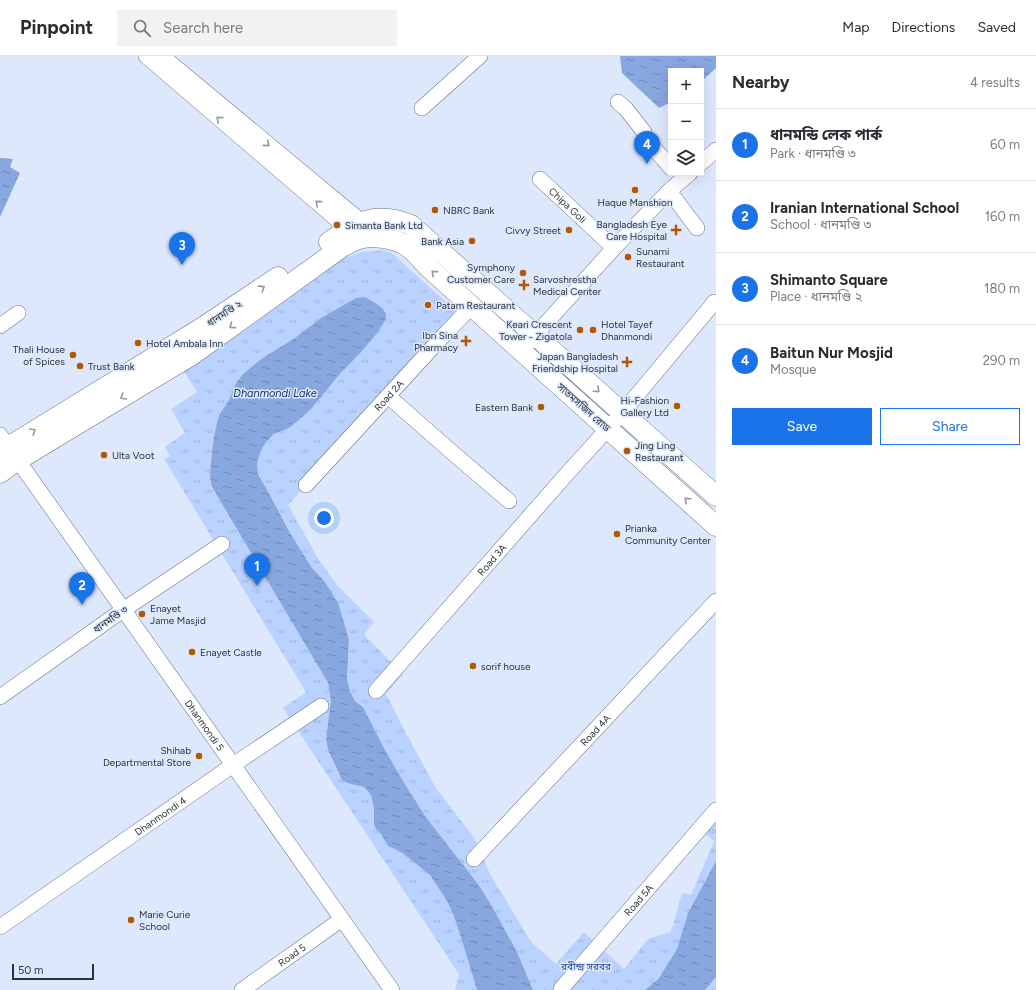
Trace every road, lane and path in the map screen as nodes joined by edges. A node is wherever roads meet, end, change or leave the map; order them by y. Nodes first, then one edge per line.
1 (146, 56) edge
2 (162, 56) edge
3 (480, 56) edge
4 (177, 76) junction
5 (618, 102) dead end
6 (422, 108) dead end
7 (716, 150) edge
8 (704, 160) edge
9 (668, 165) edge
10 (681, 176) edge
11 (540, 179) dead end
12 (669, 192) junction
13 (697, 228) dead end
14 (357, 230) junction
15 (397, 242) joint
16 (614, 248) junction
17 (715, 303) edge
18 (472, 306) junction
19 (18, 313) dead end
20 (0, 326) edge
21 (535, 335) junction
22 (521, 351) junction
23 (388, 396) junction
24 (622, 413) junction
25 (608, 429) junction
26 (6, 448) edge
27 (0, 473) edge
28 (306, 485) dead end
29 (716, 496) edge
30 (509, 501) dead end
31 (716, 526) edge
32 (222, 544) dead end
33 (716, 601) edge
34 (123, 610) junction
35 (376, 691) dead end
36 (0, 697) edge
37 (321, 706) dead end
38 (233, 765) junction
39 (716, 810) edge
40 (474, 859) dead end
41 (342, 919) junction
42 (0, 927) edge
43 (561, 989) edge
44 (242, 990) edge
45 (392, 990) edge

1 - 4 street
2 - 4 street
3 - 6 street
4 - 14 street
5 - 9 street
7 - 8 street
10 - 12 street
11 - 16 street, Chipa Goli
12 - 13 street
12 - 16 street
14 - 15 main road, ধানমণ্ডি ২
14 - 21 main road, ধানমণ্ডি ২
14 - 26 main road, ধানমণ্ডি ২
18 -> 15 main road, সাতমসজিদ রোড
16 - 21 street
17 - 24 street, Road 3A
18 - 22 main road, সাতমসজিদ রোড
18 - 23 street, Road 2A
19 - 20 street
21 - 22 street
21 -> 24 main road
22 - 25 main road, সাতমসজিদ রোড
23 - 28 street, Road 2A
23 - 30 street
24 - 25 street, Road 3A
24 - 29 main road
31 -> 25 main road, সাতমসজিদ রোড
25 - 35 street, Road 3A
26 - 27 main road, ধানমণ্ডি ২
26 - 34 street, Dhanmondi 5
32 - 34 street, ধানমণ্ডি ৩
33 - 40 street, Road 4A
34 - 36 street, ধানমণ্ডি ৩
34 - 38 street, Dhanmondi 5
37 - 38 street, Dhanmondi 4
38 - 41 street, Dhanmondi 5
38 - 42 street, Dhanmondi 4
39 - 43 street, Road 5A
41 - 44 street, Road 5
41 - 45 street, Dhanmondi 5

